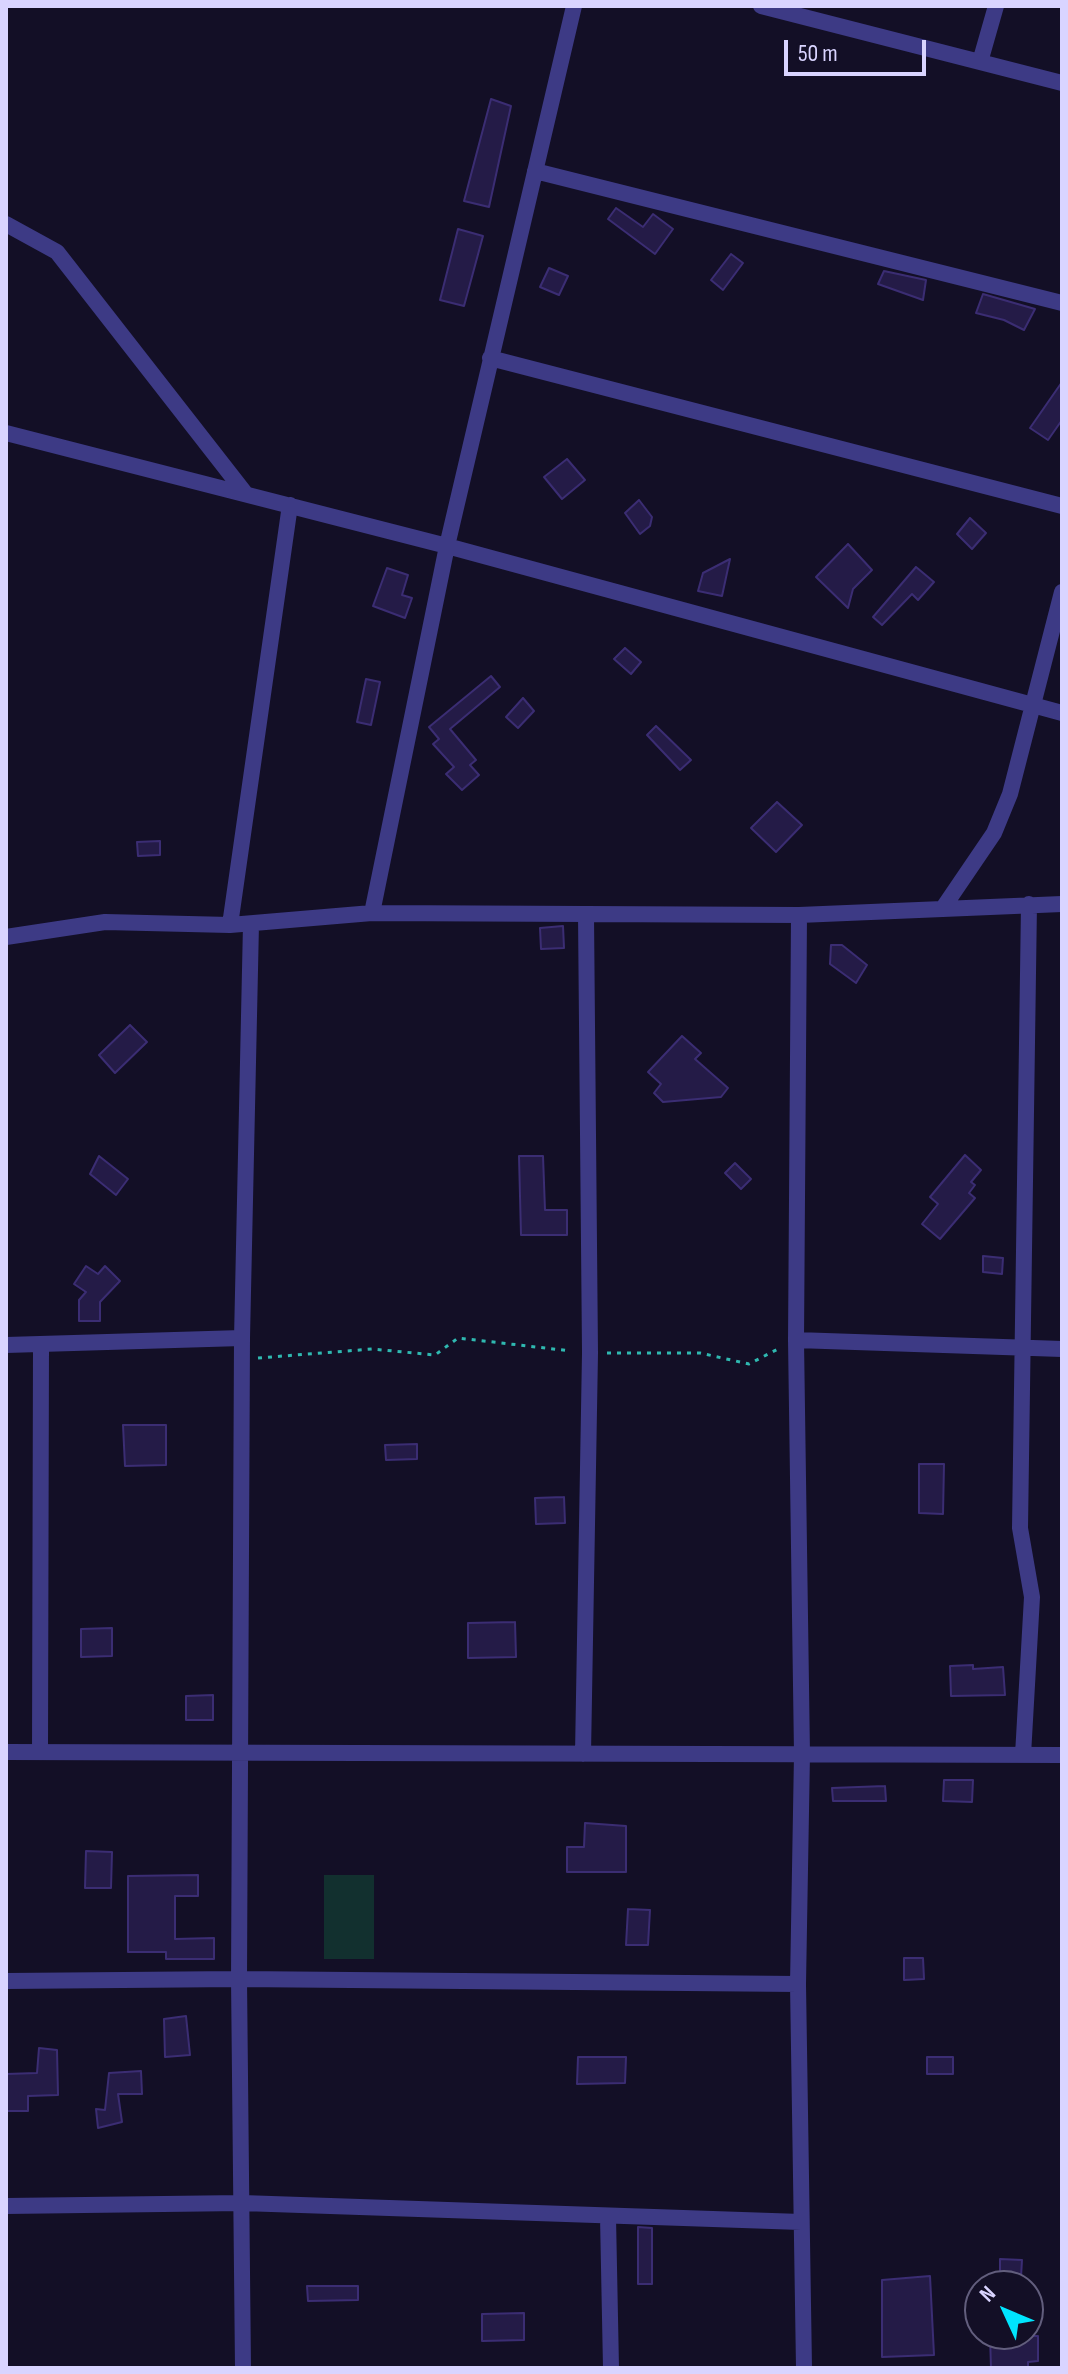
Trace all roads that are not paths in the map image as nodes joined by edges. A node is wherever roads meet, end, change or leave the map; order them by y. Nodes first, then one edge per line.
1 (574, 6) edge
2 (761, 6) edge
3 (996, 6) edge
4 (788, 9) edge
5 (980, 62) junction
6 (1062, 83) edge
7 (535, 171) junction
8 (6, 224) edge
9 (1062, 303) edge
10 (490, 358) junction
11 (6, 433) edge
12 (245, 493) junction
13 (290, 505) junction
14 (1062, 506) edge
15 (447, 546) junction
16 (1062, 592) edge
17 (1034, 706) junction
18 (1062, 713) edge
19 (1029, 904) junction
20 (1062, 904) edge
21 (943, 908) junction
22 (372, 913) junction
23 (586, 915) junction
24 (799, 915) junction
25 (251, 924) junction
26 (230, 925) junction
27 (6, 937) edge
28 (242, 1338) junction
29 (796, 1340) junction
30 (6, 1345) edge
31 (41, 1345) junction
32 (1062, 1349) edge
33 (1022, 1350) junction
34 (6, 1752) edge
35 (40, 1752) junction
36 (240, 1753) junction
37 (583, 1754) junction
38 (802, 1754) junction
39 (1023, 1755) junction
40 (1062, 1755) edge
41 (239, 1979) junction
42 (6, 1981) edge
43 (798, 1984) junction
44 (242, 2203) junction
45 (6, 2206) edge
46 (608, 2217) junction
47 (801, 2222) junction
48 (243, 2368) edge
49 (611, 2368) edge
50 (804, 2368) edge

1 - 7 street
2 - 4 street
3 - 5 street
4 - 5 street
5 - 6 street
7 - 9 street
7 - 10 street
8 - 12 street
10 - 14 street
10 - 15 street
11 - 12 street
12 - 13 street
13 - 15 street
13 - 26 street
15 - 17 street
15 - 22 street
16 - 17 street
17 - 18 street
17 - 21 street
19 - 20 street
19 - 21 street
19 - 33 street
21 - 24 street
22 - 23 street
22 - 25 street
23 - 24 street
23 - 37 street
24 - 29 street
25 - 26 street
25 - 28 street
26 - 27 street
28 - 31 street
28 - 36 street
29 - 33 street
29 - 38 street
30 - 31 street
31 - 35 street
32 - 33 street
33 - 39 street
34 - 35 street
35 - 36 street
36 - 37 street
36 - 41 street
37 - 38 street
38 - 39 street
38 - 43 street
39 - 40 street
41 - 42 street
41 - 43 street
41 - 44 street
43 - 47 street
44 - 45 street
44 - 46 street
44 - 48 street
46 - 47 street
46 - 49 street
47 - 50 street

